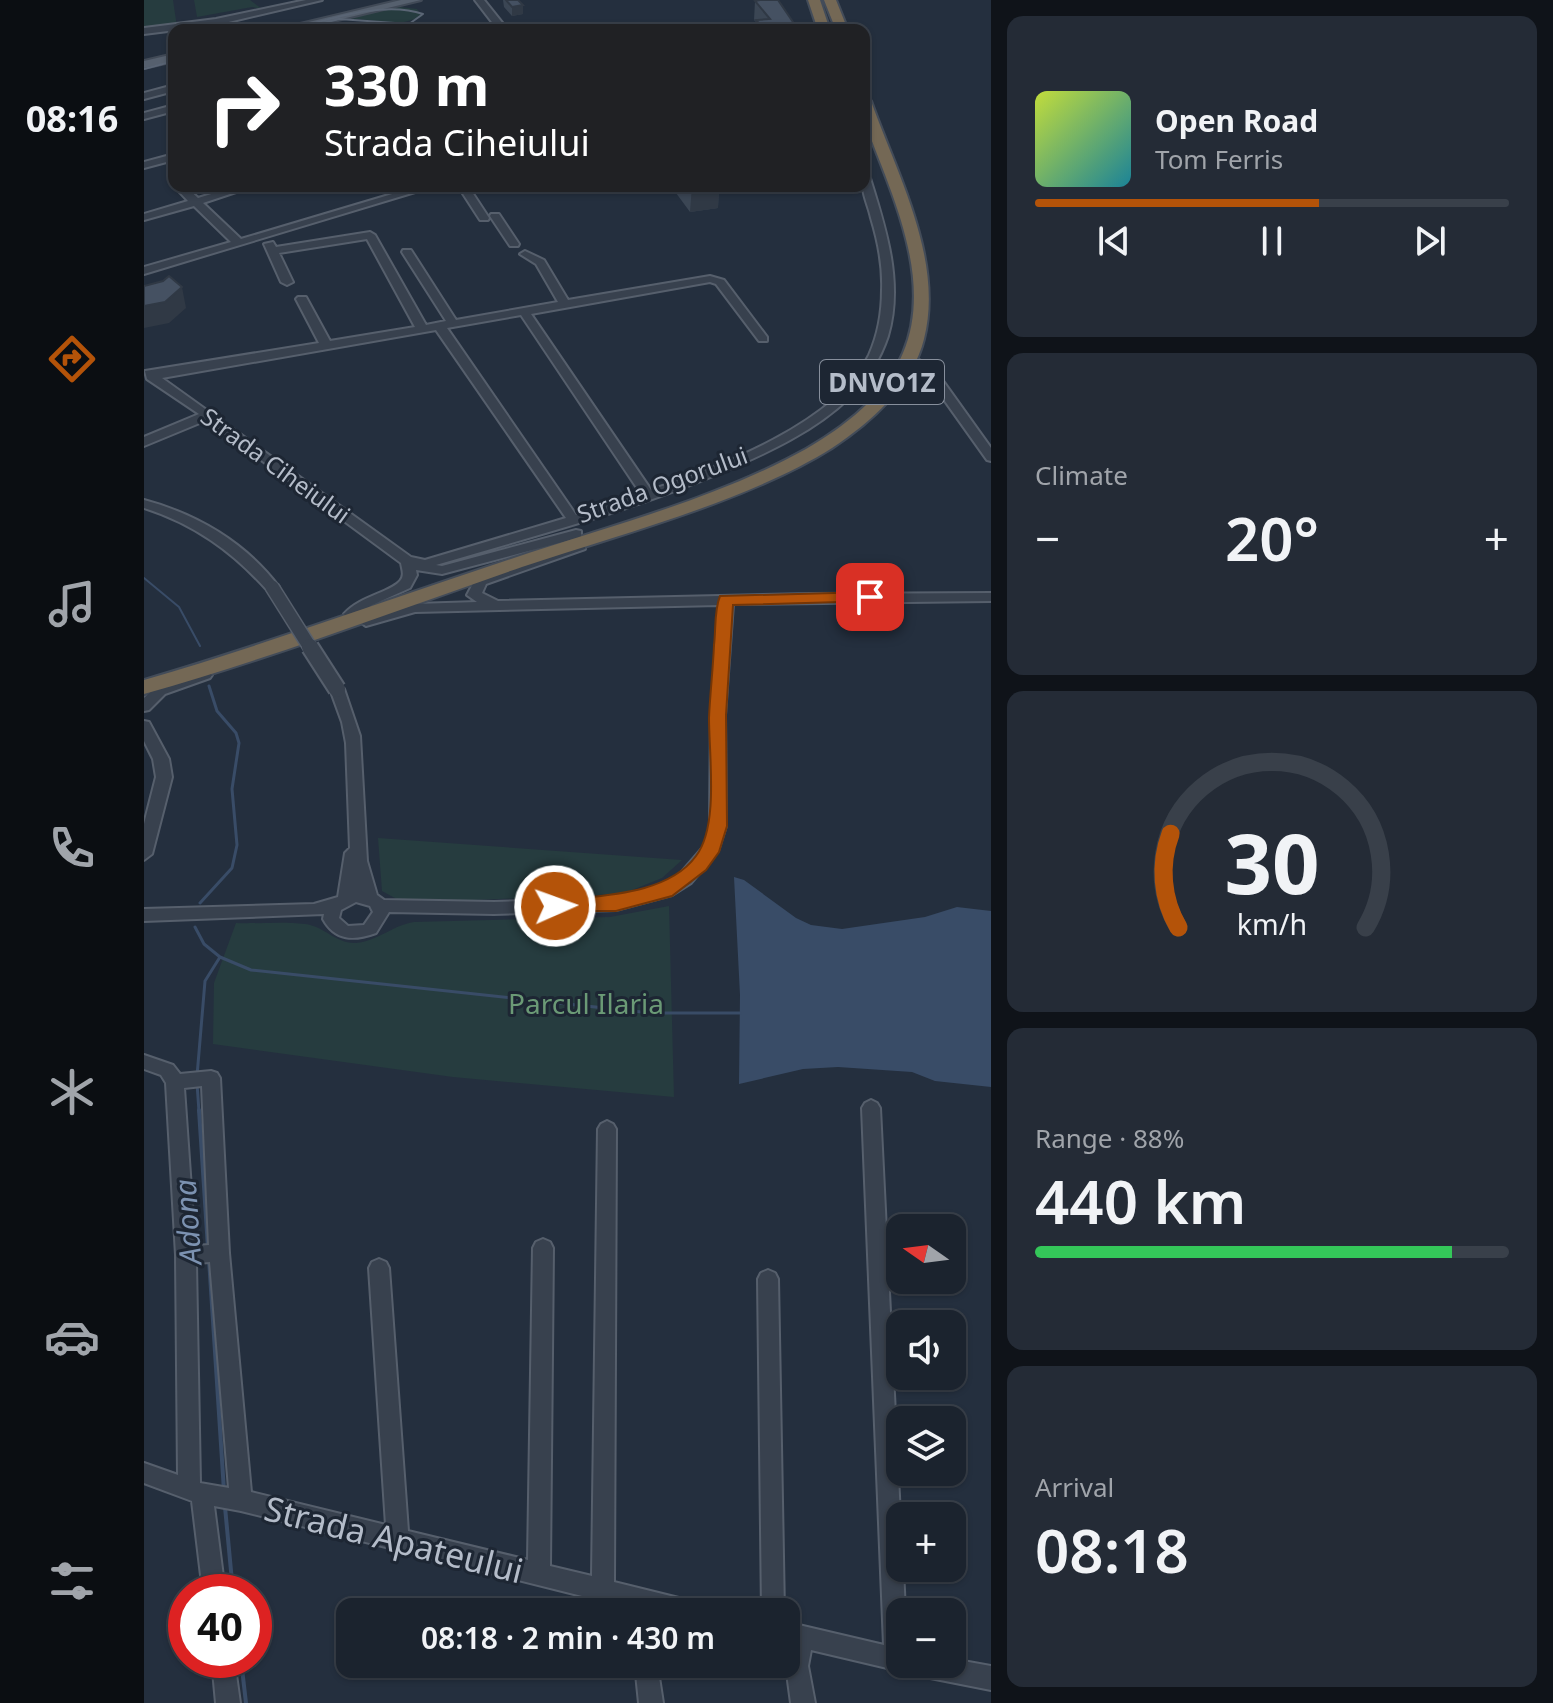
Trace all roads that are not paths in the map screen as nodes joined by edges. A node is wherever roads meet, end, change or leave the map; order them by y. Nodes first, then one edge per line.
1 (318, 0) edge
2 (416, 0) edge
3 (479, 0) edge
4 (814, 0) edge
5 (822, 0) edge
6 (830, 0) edge
7 (839, 0) edge
8 (831, 14) junction
9 (200, 24) edge
10 (308, 24) edge
11 (498, 24) edge
12 (822, 24) edge
13 (832, 24) edge
14 (838, 24) edge
15 (846, 24) edge
16 (168, 28) edge
17 (144, 31) edge
18 (168, 58) edge
19 (147, 61) edge
20 (168, 90) edge
21 (144, 96) edge
22 (168, 110) edge
23 (144, 116) edge
24 (870, 120) edge
25 (870, 143) edge
26 (150, 164) edge
27 (165, 172) dead end
28 (185, 192) edge
29 (228, 192) edge
30 (410, 192) edge
31 (468, 192) edge
32 (869, 192) edge
33 (194, 202) junction
34 (144, 217) edge
35 (265, 236) junction
36 (238, 242) junction
37 (514, 244) dead end
38 (272, 251) junction
39 (407, 252) dead end
40 (525, 254) dead end
41 (144, 271) edge
42 (287, 282) dead end
43 (302, 299) dead end
44 (565, 304) junction
45 (524, 312) junction
46 (447, 326) junction
47 (423, 330) junction
48 (763, 339) dead end
49 (326, 345) junction
50 (909, 359) junction
51 (148, 374) edge
52 (208, 415) junction
53 (144, 442) edge
54 (991, 457) edge
55 (647, 494) junction
56 (144, 504) edge
57 (574, 526) junction
58 (597, 537) junction
59 (407, 561) junction
60 (991, 597) edge
61 (726, 600) junction
62 (503, 606) junction
63 (351, 614) junction
64 (315, 635) junction
65 (259, 654) junction
66 (144, 676) edge
67 (144, 687) edge
68 (144, 706) edge
69 (144, 726) edge
70 (356, 819) junction
71 (144, 854) edge
72 (340, 902) junction
73 (375, 902) junction
74 (494, 908) junction
75 (238, 914) junction
76 (144, 915) edge
77 (376, 924) junction
78 (334, 925) junction
79 (144, 1062) edge
80 (175, 1082) junction
81 (871, 1108) dead end
82 (607, 1129) dead end
83 (543, 1248) dead end
84 (219, 1253) junction
85 (186, 1255) junction
86 (379, 1268) dead end
87 (768, 1279) dead end
88 (144, 1473) edge
89 (196, 1492) junction
90 (241, 1500) junction
91 (398, 1541) junction
92 (211, 1574) edge
93 (539, 1576) junction
94 (603, 1593) junction
95 (619, 1598) edge
96 (773, 1598) edge
97 (900, 1598) edge
98 (800, 1636) edge
99 (886, 1657) edge
100 (966, 1673) edge
101 (225, 1678) edge
102 (648, 1678) edge
103 (799, 1678) edge
104 (991, 1678) edge
105 (228, 1703) edge
106 (651, 1703) edge
107 (803, 1703) edge

1 - 9 street
2 - 10 main road
3 - 11 street
4 - 12 highway
5 - 8 highway
6 - 8 highway
7 - 15 highway
8 - 13 highway
8 - 14 highway
16 - 17 street
18 - 19 main road
20 - 21 street
22 - 23 street
24 - 50 highway, Strada Ogorului / DNVO1Z
25 - 57 highway, Strada Ogorului / DNVO1Z
26 - 27 street
28 - 33 street
29 - 33 street
30 - 35 street
31 - 37 street
32 - 55 street, Strada Ciheiului
33 - 34 street
33 - 36 street
35 - 36 street
35 - 38 street
36 - 41 street
38 - 42 street
38 - 47 street
39 - 46 street
40 - 44 street
43 - 49 street
44 - 45 street
44 - 48 street
45 - 46 street
45 - 55 street
46 - 47 street
46 - 57 street
47 - 49 street
49 - 51 street
50 - 54 street
50 - 58 highway, Strada Ogorului / DNVO1Z
51 - 52 street, Strada Ciheiului
52 - 53 street
52 - 59 street, Strada Ciheiului
55 - 57 street, Strada Ciheiului
56 - 70 street, bridge
57 - 59 street, Strada Ciheiului
57 - 63 highway, Strada Ogorului / DNVO1Z
58 - 62 street
58 - 64 highway, Strada Ogorului / DNVO1Z
59 - 63 street
60 - 61 street
61 - 62 street
61 - 74 street
62 - 64 street
63 - 66 highway, Strada Ogorului / DNVO1Z
64 - 65 highway, Strada Ogorului / DNVO1Z
65 - 67 highway, Strada Ogorului / DNVO1Z
65 - 68 street
69 - 71 street
70 - 72 street
70 - 73 street
72 - 73 street
72 - 75 street
72 - 78 street
73 - 74 street
73 - 77 street
74 - 77 street
75 - 76 street
75 - 78 street
77 - 78 street
79 - 80 street
80 - 84 street
80 - 85 street
81 - 97 street
82 - 94 street
83 - 93 street
84 - 85 street
84 - 90 street
85 - 89 street
86 - 91 street
87 - 96 street
88 - 89 street, Strada Apateului
89 - 90 street, Strada Apateului
89 - 92 street
90 - 91 street, Strada Apateului
91 - 93 street, Strada Apateului
93 - 94 street, Strada Apateului
94 - 95 street, Strada Apateului
98 - 99 street
100 - 104 street
101 - 105 street
102 - 106 street
103 - 107 street

